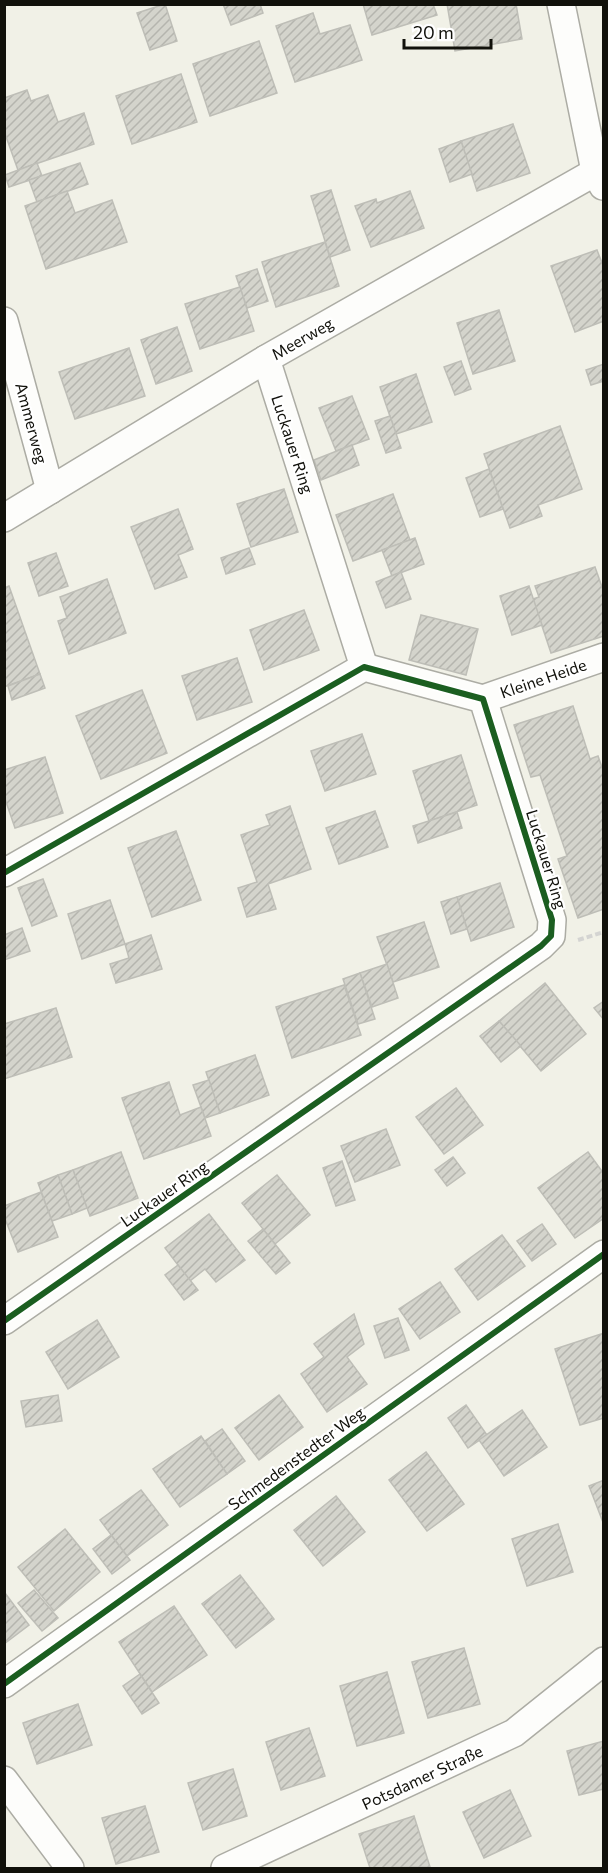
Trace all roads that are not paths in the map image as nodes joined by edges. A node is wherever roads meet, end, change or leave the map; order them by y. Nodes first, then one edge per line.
1 (561, 4) edge
2 (601, 175) edge
3 (4, 321) edge
4 (266, 359) junction
5 (50, 490) junction
6 (4, 518) edge
7 (603, 657) edge
8 (364, 667) junction
9 (483, 699) junction
10 (5, 870) edge
11 (603, 1254) edge
12 (4, 1321) edge
13 (603, 1661) edge
14 (4, 1684) edge
15 (4, 1780) edge
16 (70, 1869) edge
17 (225, 1869) edge

1 - 2 street
2 - 4 street, Meerweg
3 - 5 street, Ammerweg
4 - 5 street, Meerweg
4 - 8 street, Luckauer Ring
5 - 6 street, Meerweg
7 - 9 street, Kleine Heide
8 - 9 street
8 - 10 street
9 - 12 street, Luckauer Ring
11 - 14 street, Schmedenstedter Weg
13 - 17 street, Potsdamer Straße
15 - 16 street

